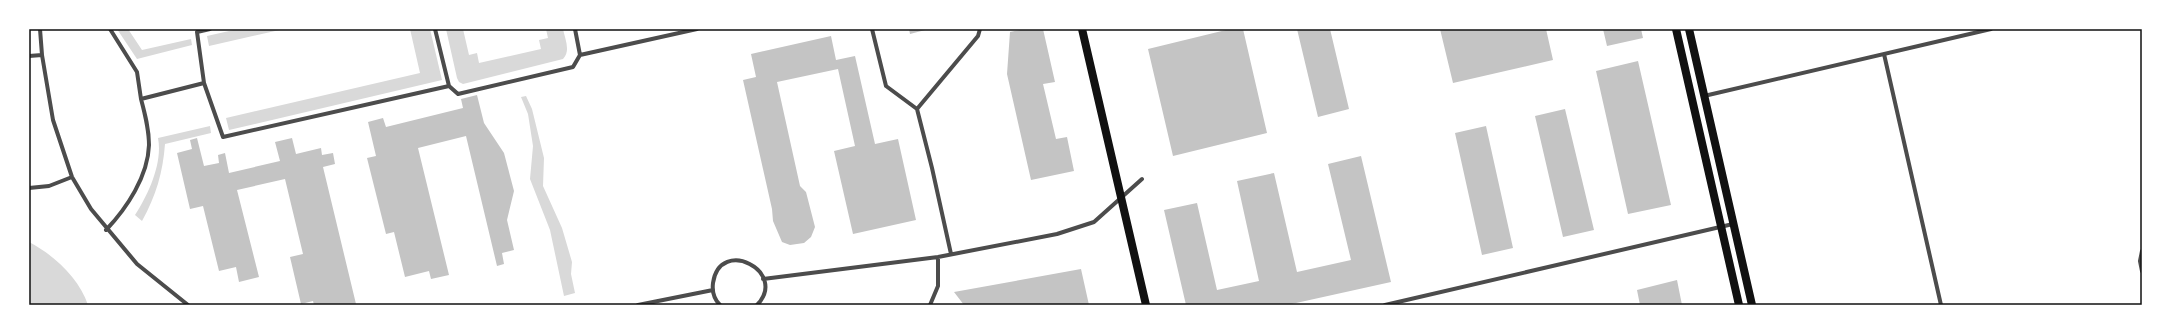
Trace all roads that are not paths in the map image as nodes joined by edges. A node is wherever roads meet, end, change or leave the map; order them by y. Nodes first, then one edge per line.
1 (40, 29) edge
2 (110, 29) edge
3 (210, 29) edge
4 (435, 29) edge
5 (574, 29) edge
6 (697, 29) edge
7 (872, 29) edge
8 (980, 29) edge
9 (1082, 29) edge
10 (1676, 29) edge
11 (1689, 29) edge
12 (1990, 29) edge
13 (1884, 54) junction
14 (42, 55) junction
15 (580, 55) junction
16 (29, 56) edge
17 (204, 83) junction
18 (448, 86) junction
19 (1704, 96) junction
20 (141, 99) junction
21 (917, 109) junction
22 (72, 177) junction
23 (1142, 179) dead end
24 (29, 188) edge
25 (1120, 199) junction
26 (1733, 224) junction
27 (1722, 226) junction
28 (106, 230) junction
29 (2142, 251) edge
30 (951, 254) junction
31 (938, 257) junction
32 (2142, 271) edge
33 (764, 279) junction
34 (713, 290) junction
35 (188, 305) edge
36 (638, 305) edge
37 (720, 305) edge
38 (757, 305) edge
39 (930, 305) edge
40 (1146, 305) edge
41 (1385, 305) edge
42 (1739, 305) edge
43 (1752, 305) edge
44 (1941, 305) edge

1 - 14 street
2 - 20 street
3 - 17 street
4 - 18 street
5 - 15 street
6 - 15 street
7 - 21 street
8 - 21 street
9 - 25 main road
10 - 27 main road
11 - 19 main road
12 - 13 street
13 - 19 street
13 - 44 street
14 - 16 street
14 - 22 street
15 - 18 street
17 - 18 street
17 - 20 street
19 - 26 main road
20 - 28 street
21 - 30 street
22 - 24 street
22 - 28 street
23 - 25 street
25 - 30 street
25 - 40 main road
26 - 27 street
26 - 43 main road
27 - 41 street
27 - 42 main road
28 - 35 street
29 - 32 street
30 - 31 street
31 - 33 street
31 - 39 street
33 - 34 street
33 - 38 street
34 - 36 street
34 - 37 street

